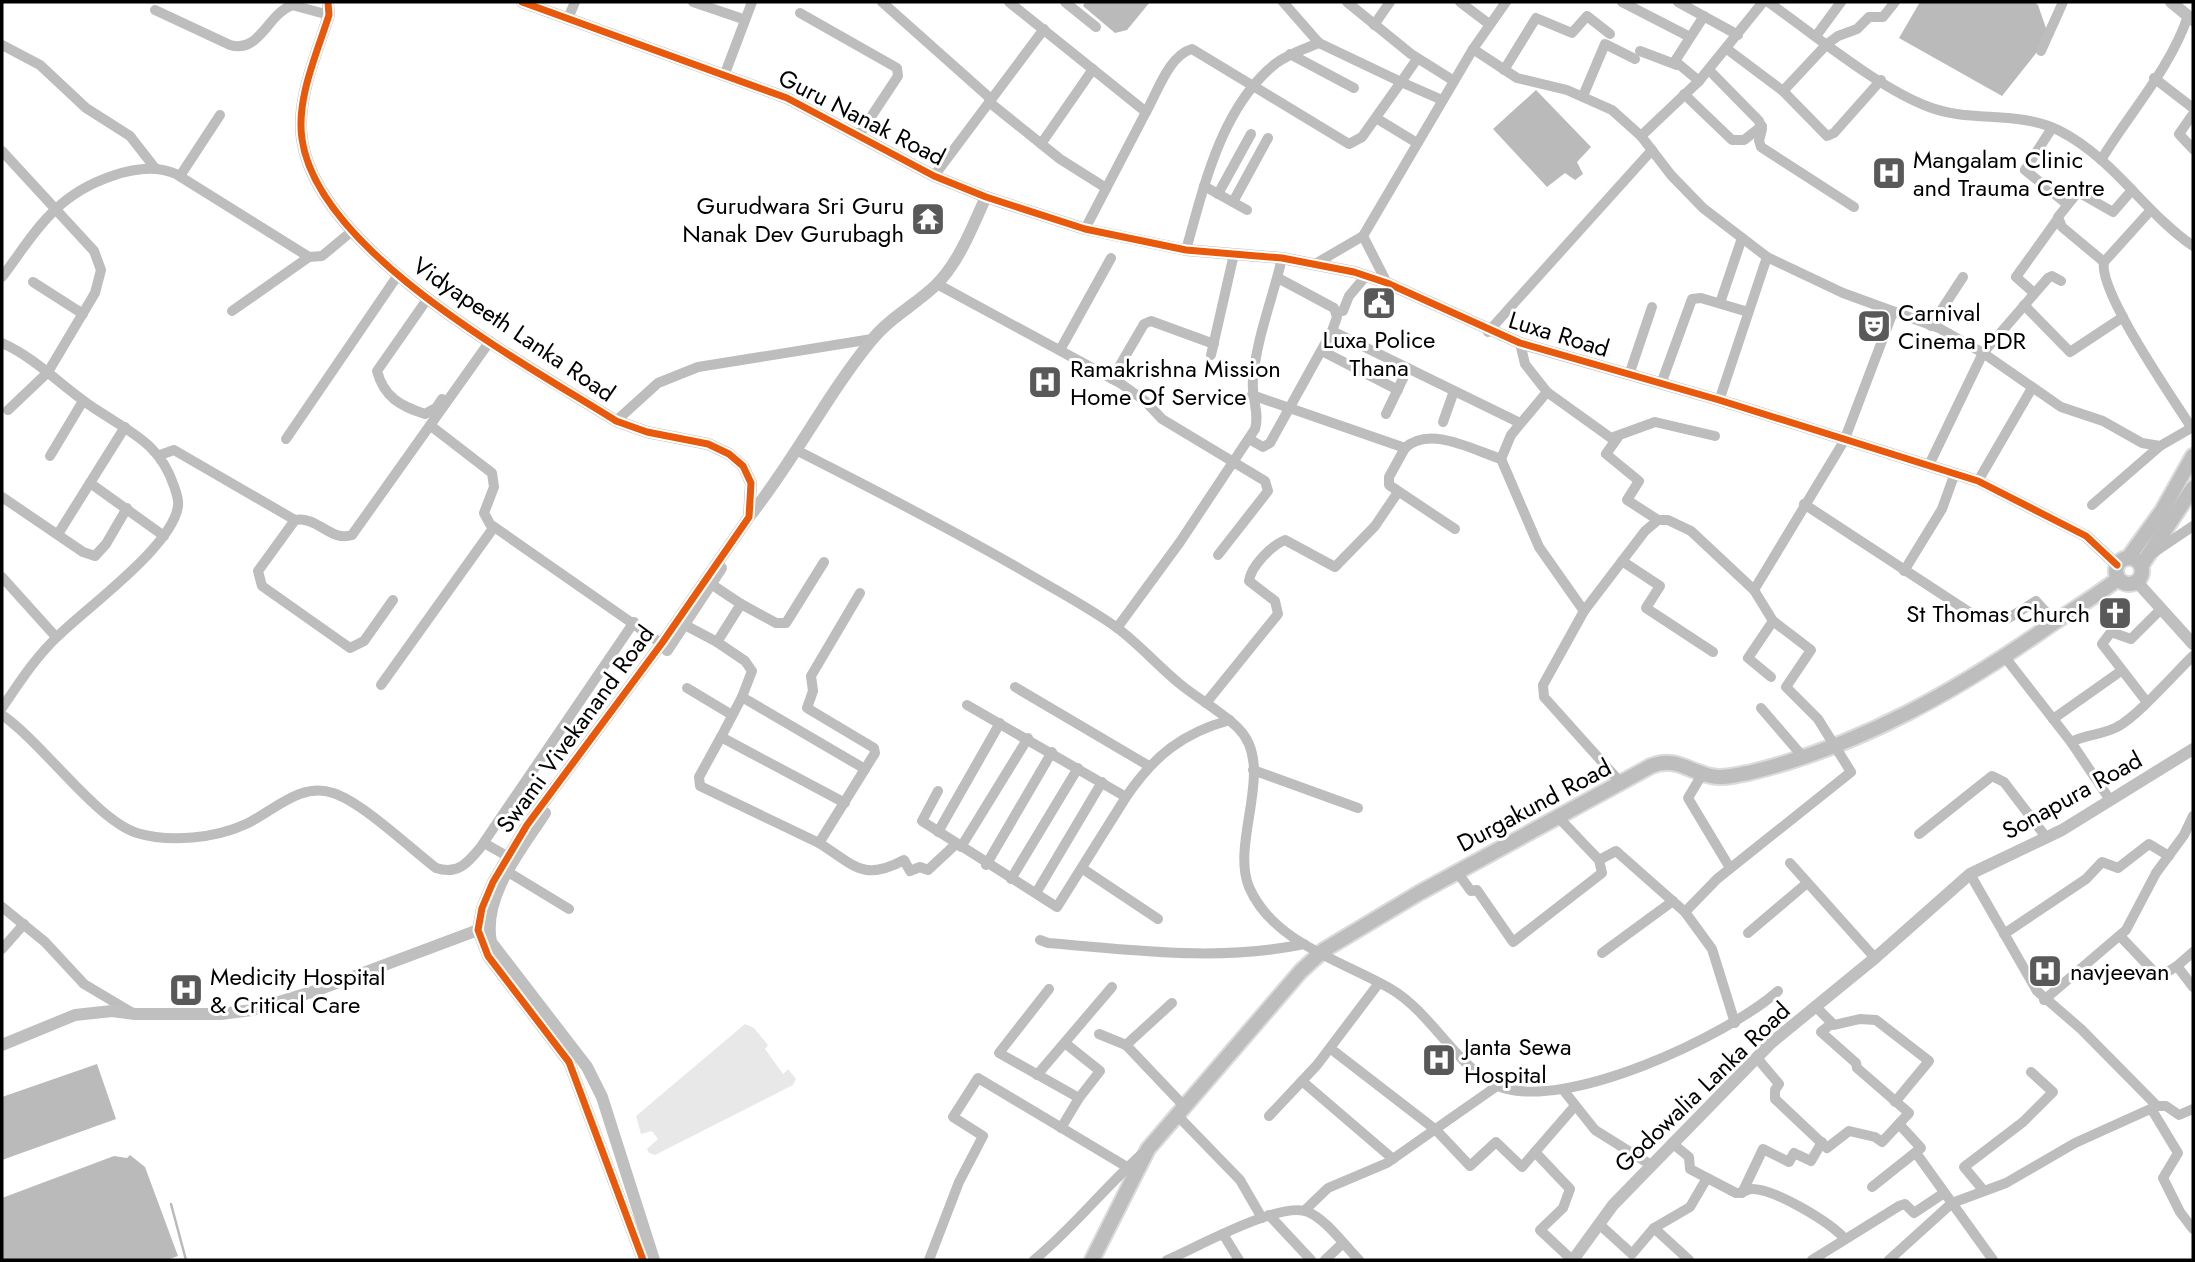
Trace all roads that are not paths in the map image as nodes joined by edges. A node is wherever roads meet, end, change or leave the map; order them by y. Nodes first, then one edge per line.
1 (340, 2) edge
2 (522, 2) edge
3 (575, 2) edge
4 (693, 2) edge
5 (752, 2) edge
6 (882, 2) edge
7 (1009, 2) edge
8 (1065, 2) edge
9 (1283, 2) edge
10 (1347, 2) edge
11 (1390, 2) edge
12 (1460, 2) edge
13 (1506, 2) edge
14 (1622, 2) edge
15 (1678, 2) edge
16 (1765, 2) edge
17 (1841, 2) edge
18 (1895, 2) edge
19 (2063, 2) edge
20 (2171, 2) edge
21 (328, 8) edge
22 (155, 10) dead end
23 (800, 13) dead end
24 (2190, 14) edge
25 (569, 16) junction
26 (1704, 16) junction
27 (743, 19) junction
28 (1489, 24) junction
29 (1374, 25) junction
30 (1096, 27) dead end
31 (1044, 29) junction
32 (1610, 34) dead end
33 (1738, 35) junction
34 (1816, 36) junction
35 (1690, 37) junction
36 (1319, 43) junction
37 (1827, 44) junction
38 (2, 45) edge
39 (1727, 48) junction
40 (1473, 49) junction
41 (2041, 51) dead end
42 (1290, 54) junction
43 (1418, 58) junction
44 (1676, 65) junction
45 (1093, 69) junction
46 (1504, 70) junction
47 (1709, 70) junction
48 (724, 76) junction
49 (2154, 78) junction
50 (1881, 80) junction
51 (1454, 81) junction
52 (1699, 81) junction
53 (1401, 82) junction
54 (1254, 85) junction
55 (1354, 88) dead end
56 (1783, 91) junction
57 (1684, 94) junction
58 (1583, 96) junction
59 (990, 100) junction
60 (1442, 100) junction
61 (2193, 108) edge
62 (1146, 112) junction
63 (2193, 114) edge
64 (220, 115) dead end
65 (1376, 118) junction
66 (1762, 126) junction
67 (2052, 128) junction
68 (1251, 134) dead end
69 (859, 135) junction
70 (1641, 136) junction
71 (1268, 138) dead end
72 (1417, 143) junction
73 (1041, 144) junction
74 (2193, 149) edge
75 (1651, 150) junction
76 (2, 151) edge
77 (2101, 160) junction
78 (155, 168) junction
79 (180, 176) junction
80 (934, 176) junction
81 (1204, 187) junction
82 (1106, 188) junction
83 (2132, 190) junction
84 (1218, 194) junction
85 (986, 197) junction
86 (1233, 202) junction
87 (2067, 204) junction
88 (1854, 207) dead end
89 (56, 208) junction
90 (1247, 209) dead end
91 (2150, 211) junction
92 (2057, 220) junction
93 (1085, 229) junction
94 (352, 231) junction
95 (1363, 236) junction
96 (1742, 238) junction
97 (2193, 246) edge
98 (1186, 250) junction
99 (1234, 254) junction
100 (309, 257) junction
101 (1767, 257) junction
102 (1111, 258) dead end
103 (1282, 258) junction
104 (2105, 262) junction
105 (1315, 264) junction
106 (398, 275) junction
107 (1366, 276) junction
108 (2, 277) edge
109 (1963, 277) dead end
110 (1278, 278) junction
111 (2061, 281) dead end
112 (33, 282) dead end
113 (1387, 283) junction
114 (937, 284) junction
115 (2034, 293) junction
116 (428, 298) junction
117 (1720, 303) junction
118 (2024, 304) junction
119 (1652, 307) dead end
120 (232, 312) dead end
121 (1343, 312) dead end
122 (1748, 312) junction
123 (1893, 312) junction
124 (83, 314) junction
125 (2123, 317) junction
126 (1931, 326) junction
127 (1490, 329) junction
128 (1332, 331) junction
129 (488, 339) junction
130 (872, 339) junction
131 (2, 343) edge
132 (1520, 344) junction
133 (1060, 350) junction
134 (1322, 351) junction
135 (1983, 353) junction
136 (1408, 368) junction
137 (48, 372) junction
138 (1630, 372) junction
139 (1112, 379) junction
140 (1662, 381) junction
141 (2032, 388) junction
142 (1398, 390) junction
143 (1454, 391) junction
144 (1548, 392) junction
145 (1252, 395) junction
146 (1721, 395) junction
147 (83, 401) junction
148 (1289, 409) junction
149 (8, 410) dead end
150 (1387, 414) dead end
151 (616, 421) junction
152 (1443, 422) dead end
153 (1520, 423) junction
154 (431, 426) junction
155 (125, 427) junction
156 (2192, 427) edge
157 (1715, 436) dead end
158 (1618, 437) junction
159 (1845, 438) junction
160 (286, 439) dead end
161 (1249, 439) junction
162 (2160, 446) junction
163 (1405, 448) junction
164 (798, 451) junction
165 (160, 455) junction
166 (50, 456) dead end
167 (2193, 456) edge
168 (1501, 459) junction
169 (1931, 462) junction
170 (1233, 464) junction
171 (1955, 473) junction
172 (1980, 478) junction
173 (90, 483) junction
174 (2193, 488) edge
175 (1398, 492) junction
176 (2, 497) edge
177 (1804, 504) junction
178 (2092, 505) dead end
179 (127, 508) junction
180 (749, 517) junction
181 (295, 520) junction
182 (1658, 520) junction
183 (2193, 526) edge
184 (494, 527) junction
185 (743, 529) joint
186 (1455, 529) dead end
187 (58, 534) junction
188 (164, 536) junction
189 (730, 546) junction
190 (1218, 555) dead end
191 (1622, 561) junction
192 (2132, 561) junction
193 (824, 562) dead end
194 (1904, 571) junction
195 (2, 577) edge
196 (2137, 582) joint
197 (711, 584) junction
198 (1754, 590) junction
199 (860, 593) dead end
200 (393, 600) dead end
201 (741, 604) junction
202 (2156, 605) junction
203 (1584, 611) junction
204 (1773, 621) junction
205 (634, 622) junction
206 (2055, 622) junction
207 (685, 625) junction
208 (1117, 628) junction
209 (56, 637) junction
210 (717, 642) junction
211 (2193, 644) edge
212 (665, 645) junction
213 (1713, 652) dead end
214 (2004, 656) junction
215 (2193, 656) edge
216 (2121, 671) junction
217 (1771, 677) dead end
218 (381, 685) dead end
219 (1015, 687) dead end
220 (687, 688) dead end
221 (742, 697) junction
222 (2146, 701) junction
223 (1206, 704) junction
224 (967, 705) dead end
225 (2, 708) edge
226 (1760, 708) dead end
227 (2, 715) edge
228 (732, 715) junction
229 (2053, 719) junction
230 (1230, 720) junction
231 (1000, 723) junction
232 (721, 737) junction
233 (1028, 738) junction
234 (2071, 742) junction
235 (1835, 748) junction
236 (2193, 749) edge
237 (1052, 752) junction
238 (1804, 758) junction
239 (1149, 766) junction
240 (1078, 768) junction
241 (865, 769) junction
242 (1254, 770) junction
243 (1703, 774) junction
244 (1102, 782) junction
245 (1622, 784) junction
246 (938, 791) dead end
247 (1126, 797) junction
248 (2110, 800) junction
249 (845, 803) junction
250 (1358, 808) dead end
251 (1559, 818) junction
252 (2192, 824) edge
253 (938, 832) junction
254 (1919, 834) dead end
255 (2046, 837) junction
256 (484, 843) junction
257 (819, 844) junction
258 (958, 846) junction
259 (2169, 856) junction
260 (1599, 860) junction
261 (510, 863) junction
262 (1790, 863) dead end
263 (986, 865) junction
264 (1730, 868) junction
265 (1083, 869) junction
266 (1457, 873) junction
267 (1970, 874) junction
268 (1012, 879) junction
269 (1807, 883) junction
270 (1036, 894) junction
271 (1673, 901) junction
272 (2, 907) edge
273 (569, 909) dead end
274 (1685, 912) junction
275 (1158, 919) dead end
276 (24, 924) junction
277 (478, 930) junction
278 (1748, 933) dead end
279 (2004, 934) junction
280 (2120, 936) junction
281 (1040, 940) dead end
282 (1304, 944) junction
283 (2, 949) edge
284 (1321, 952) junction
285 (2193, 952) edge
286 (1602, 953) dead end
287 (1875, 958) junction
288 (2176, 966) junction
289 (1379, 983) junction
290 (1112, 987) dead end
291 (2193, 987) edge
292 (1049, 989) dead end
293 (1777, 991) dead end
294 (2044, 1000) junction
295 (1172, 1003) dead end
296 (1816, 1007) junction
297 (135, 1014) junction
298 (1735, 1023) junction
299 (1831, 1024) junction
300 (1099, 1034) dead end
301 (1065, 1043) junction
302 (2, 1045) edge
303 (1126, 1045) junction
304 (1335, 1052) dead end
305 (1757, 1058) junction
306 (2032, 1072) dead end
307 (1038, 1075) junction
308 (1302, 1081) junction
309 (1497, 1086) junction
310 (1564, 1091) junction
311 (1079, 1098) junction
312 (1895, 1102) junction
313 (1574, 1107) junction
314 (2154, 1108) junction
315 (2193, 1109) edge
316 (1179, 1110) junction
317 (1269, 1116) dead end
318 (1899, 1124) junction
319 (1061, 1128) junction
320 (1436, 1130) junction
321 (1822, 1142) junction
322 (1672, 1143) junction
323 (1147, 1149) junction
324 (1535, 1152) junction
325 (1916, 1153) junction
326 (1393, 1159) junction
327 (1651, 1165) junction
328 (1127, 1167) junction
329 (1707, 1178) junction
330 (1872, 1187) dead end
331 (1984, 1191) junction
332 (1944, 1193) junction
333 (1741, 1194) junction
334 (1952, 1203) junction
335 (1305, 1210) junction
336 (1266, 1217) junction
337 (1599, 1224) junction
338 (1654, 1228) junction
339 (2193, 1228) edge
340 (1223, 1234) junction
341 (1845, 1239) junction
342 (1343, 1243) junction
343 (643, 1260) edge
344 (654, 1260) edge
345 (929, 1260) edge
346 (1034, 1260) edge
347 (1092, 1260) edge
348 (1167, 1260) edge
349 (1239, 1260) edge
350 (1311, 1260) edge
351 (1325, 1260) edge
352 (1359, 1260) edge
353 (1572, 1260) edge
354 (1689, 1260) edge
355 (1812, 1260) edge
356 (1889, 1260) edge
357 (1993, 1260) edge

1 - 21 street, Vidyapeeth Lanka Road
2 - 25 street, Guru Nanak Road
3 - 25 street
4 - 27 street
5 - 27 street
6 - 59 street
7 - 31 street
8 - 30 street
9 - 36 street
10 - 29 street
11 - 29 street
12 - 28 street
13 - 28 street
14 - 35 street
15 - 26 street
16 - 33 street
16 - 34 street
17 - 34 street
18 - 37 street
19 - 41 street
20 - 24 street
21 - 22 street
21 - 94 street, Vidyapeeth Lanka Road
23 - 69 street
24 - 49 street
25 - 48 street, Guru Nanak Road
26 - 33 street
26 - 35 street
27 - 48 street
28 - 40 street
29 - 43 street
31 - 45 street
31 - 59 street
32 - 46 street
33 - 39 street
34 - 37 street
35 - 44 street
36 - 42 street
36 - 53 street
37 - 50 street
37 - 56 street
38 - 78 street
39 - 47 street
39 - 56 street
40 - 46 street
40 - 51 street
42 - 54 street
42 - 55 street
43 - 51 street
43 - 53 street
44 - 52 street
44 - 58 street
45 - 62 street
45 - 73 street
46 - 58 street
47 - 52 street
47 - 66 street
48 - 69 street, Guru Nanak Road
49 - 61 street
49 - 77 street
50 - 56 street
50 - 67 street
51 - 60 street
52 - 57 street
53 - 60 street
53 - 65 street
54 - 62 street
54 - 65 street
54 - 81 street
57 - 66 street
57 - 70 street
58 - 70 street
59 - 73 street
59 - 80 street
60 - 72 street
62 - 82 street
63 - 74 street
64 - 79 street
65 - 72 street
66 - 88 street
67 - 77 street
67 - 87 street
68 - 84 street
69 - 80 street, Guru Nanak Road
70 - 75 street
71 - 86 street
72 - 95 street
73 - 82 street
75 - 96 street
75 - 127 street
76 - 89 street
77 - 83 street
78 - 79 street
78 - 89 street
79 - 100 street
80 - 85 street, Guru Nanak Road
81 - 84 street
81 - 98 street
82 - 93 street
83 - 87 street
83 - 91 street
84 - 86 street
85 - 93 street, Luxa Road
85 - 114 street
86 - 90 street
87 - 92 street
89 - 108 street
89 - 124 street
91 - 97 street
91 - 104 street
92 - 104 street
92 - 115 street
93 - 98 street, Luxa Road
94 - 100 street
94 - 106 street, Vidyapeeth Lanka Road
95 - 105 street
95 - 113 street
96 - 101 street
96 - 117 street
98 - 99 street, Luxa Road
99 - 103 street, Luxa Road
99 - 139 street
100 - 120 street
101 - 122 street
101 - 123 street
102 - 133 street
103 - 105 street, Luxa Road
103 - 110 street
104 - 125 street
105 - 107 street, Luxa Road
106 - 116 street, Vidyapeeth Lanka Road
106 - 160 street
107 - 113 street, Luxa Road
107 - 121 street
109 - 126 street
110 - 128 street
110 - 145 street
111 - 115 street
112 - 124 street
113 - 127 street, Luxa Road
114 - 130 street
114 - 133 street
115 - 118 street
116 - 129 street, Vidyapeeth Lanka Road
116 - 129 street
117 - 122 street
117 - 140 street
118 - 125 street
118 - 135 street
119 - 138 street
122 - 146 street
123 - 126 street
123 - 159 street
124 - 137 street
125 - 156 street
126 - 135 street
127 - 132 street, Luxa Road
127 - 138 street
128 - 134 street
128 - 136 street
129 - 151 street, Vidyapeeth Lanka Road
129 - 154 street
130 - 151 street
130 - 164 street
131 - 137 street
132 - 138 street, Luxa Road
132 - 144 street
133 - 139 street
134 - 142 street
134 - 148 street
135 - 141 street
135 - 169 street
136 - 142 street
136 - 143 street
137 - 147 street
137 - 149 street
138 - 140 street, Luxa Road
139 - 170 street
140 - 146 street
140 - 159 street, Luxa Road
141 - 162 street
141 - 172 street
142 - 150 street
143 - 152 street
143 - 153 street
144 - 153 street
144 - 158 street
145 - 148 street
145 - 161 street
146 - 159 street
147 - 155 street
147 - 166 street
148 - 161 street
148 - 163 street
151 - 180 street, Vidyapeeth Lanka Road
153 - 168 street
154 - 181 street
154 - 184 street
155 - 165 street
155 - 173 street
156 - 162 street
157 - 158 street
158 - 182 street
159 - 169 street, Luxa Road
159 - 177 street
161 - 170 street
162 - 178 street
163 - 168 street
163 - 175 street
164 - 180 street
164 - 208 street
165 - 181 street
165 - 188 street
167 - 192 main road
168 - 203 street
169 - 171 street, Luxa Road
169 - 172 street
170 - 190 street
170 - 208 street
171 - 172 street, Luxa Road
171 - 194 street
172 - 192 street
172 - 192 street, Luxa Road
173 - 179 street
173 - 187 street
174 - 192 main road
175 - 186 street
175 - 223 street
176 - 187 street
177 - 194 street
177 - 198 street
179 - 187 street
179 - 188 street
180 - 185 street, Vidyapeeth Lanka Road
181 - 200 street
182 - 191 street
182 - 198 street
183 - 192 street
184 - 205 street
184 - 218 street
185 - 189 street, Swami Vivekanand Road
188 - 209 street
189 - 197 street, Swami Vivekanand Road
189 - 212 street, Swami Vivekanand Road
191 - 203 street
191 - 213 street
192 - 196 main road
192 - 206 main road, Durgakund Road
193 - 201 street
194 - 206 street
195 - 209 street
196 - 202 street
197 - 201 street
197 - 207 street, Swami Vivekanand Road
198 - 204 street
199 - 241 street
201 - 210 street
202 - 211 street
202 - 216 street
203 - 245 street
204 - 217 street
204 - 235 street
205 - 212 street
205 - 256 street
206 - 214 main road, Durgakund Road
207 - 210 street
207 - 212 street, Swami Vivekanand Road
208 - 223 street
209 - 225 street
210 - 221 street
212 - 261 street, Swami Vivekanand Road
214 - 229 street
214 - 235 main road, Durgakund Road
215 - 222 street
216 - 222 street
216 - 229 street
219 - 239 street
220 - 228 street
221 - 228 street
221 - 241 street
222 - 234 street
223 - 230 street
224 - 231 street
226 - 238 street
227 - 256 street
228 - 232 street
229 - 234 street
230 - 239 street
230 - 242 street
231 - 233 street
231 - 253 street
232 - 249 street
232 - 257 street
233 - 237 street
233 - 258 street
234 - 248 street
235 - 238 main road, Durgakund Road
235 - 264 street
236 - 248 street, Sonapura Road
237 - 240 street
237 - 263 street
238 - 243 main road, Durgakund Road
239 - 247 street
240 - 244 street
240 - 268 street
241 - 249 street
242 - 250 street
242 - 282 street
243 - 245 main road, Durgakund Road
243 - 264 street
244 - 247 street
244 - 270 street
245 - 251 main road, Durgakund Road
246 - 253 street
247 - 265 street
248 - 255 street, Sonapura Road
249 - 257 street
251 - 260 street
251 - 266 main road, Durgakund Road
252 - 259 street
253 - 258 street
254 - 255 street
255 - 267 street, Sonapura Road
256 - 261 street
257 - 258 street
258 - 263 street
259 - 279 street
259 - 280 street
260 - 266 street
260 - 271 street
261 - 273 street
261 - 277 street, Swami Vivekanand Road
261 - 344 street, Swami Vivekanand Road
262 - 269 street
263 - 268 street
264 - 274 street
265 - 270 street
265 - 275 street
266 - 284 main road, Durgakund Road
267 - 279 street
267 - 287 street, Godowalia Lanka Road
268 - 270 street
269 - 278 street
269 - 287 street
271 - 274 street
271 - 286 street
272 - 276 street
274 - 298 street
276 - 283 street
276 - 297 street
277 - 297 street
277 - 343 street
279 - 294 street
280 - 288 street
280 - 294 street
281 - 282 street
282 - 284 street
284 - 289 street
284 - 316 main road, Durgakund Road
285 - 288 street
287 - 296 street, Godowalia Lanka Road
288 - 291 street
289 - 308 street
289 - 309 street
290 - 301 street
292 - 307 street
293 - 298 street
294 - 314 street
295 - 303 street
296 - 299 street
296 - 305 street, Godowalia Lanka Road
297 - 302 street
298 - 310 street
299 - 312 street
299 - 312 street
300 - 303 street
301 - 307 street
301 - 311 street
303 - 316 street
304 - 320 street
305 - 321 street
305 - 322 street, Godowalia Lanka Road
306 - 331 street
307 - 311 street
308 - 317 street
308 - 326 street
309 - 310 street
309 - 320 street
310 - 313 street
311 - 319 street
312 - 318 street
313 - 324 street
313 - 327 street
314 - 315 street
314 - 331 street
314 - 339 street
316 - 323 main road, Durgakund Road
316 - 336 street
318 - 321 street
318 - 325 street
319 - 328 street
319 - 345 street
320 - 324 street
320 - 326 street
321 - 333 street
322 - 327 street, Godowalia Lanka Road
322 - 329 street
323 - 328 street
323 - 347 main road, Durgakund Road
324 - 353 street
325 - 330 street
325 - 332 street
326 - 335 street
327 - 337 street, Godowalia Lanka Road
328 - 346 street
329 - 333 street
329 - 338 street
331 - 334 street
332 - 334 street
332 - 341 street
333 - 341 street
334 - 356 street
334 - 357 street
335 - 336 street
335 - 342 street
336 - 340 street
336 - 350 street
337 - 338 street
337 - 353 street, Godowalia Lanka Road
338 - 354 street
340 - 348 street
340 - 349 street
341 - 355 street
342 - 351 street
342 - 352 street

